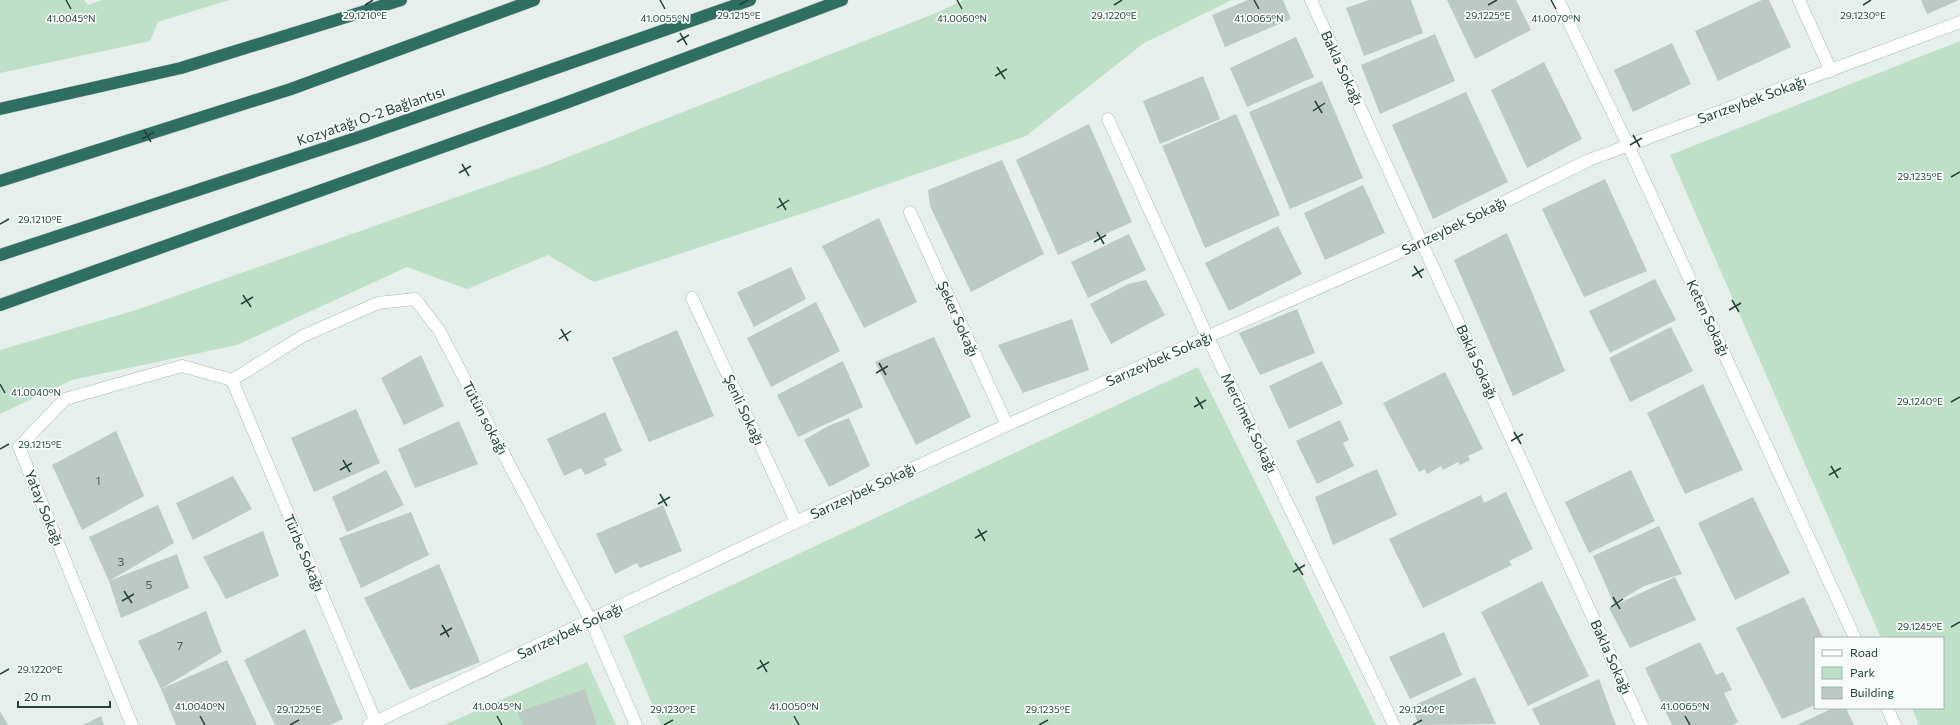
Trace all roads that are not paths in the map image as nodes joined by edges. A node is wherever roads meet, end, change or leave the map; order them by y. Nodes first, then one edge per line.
1 (401, 0) edge
2 (534, 0) edge
3 (750, 0) edge
4 (842, 0) edge
5 (1311, 0) edge
6 (1558, 0) edge
7 (1798, 0) edge
8 (1960, 22) edge
9 (1831, 71) junction
10 (0, 109) edge
11 (1108, 119) dead end
12 (1628, 145) junction
13 (0, 181) edge
14 (910, 212) dead end
15 (1423, 242) junction
16 (0, 255) edge
17 (692, 298) dead end
18 (0, 306) edge
19 (1208, 338) junction
20 (232, 380) junction
21 (1007, 425) junction
22 (796, 522) junction
23 (591, 621) junction
24 (1855, 637) edge
25 (1887, 709) edge
26 (374, 724) edge
27 (132, 725) edge
28 (636, 725) edge
29 (1394, 725) edge
30 (1642, 725) edge
31 (1895, 725) edge

1 - 10 highway
2 - 13 highway
3 - 16 highway, Kozyatağı O-2 Bağlantısı
4 - 18 highway
5 - 15 street, Bakla Sokağı
6 - 12 street, Keten Sokağı
7 - 9 street
8 - 9 street, Sarızeybek Sokağı
9 - 12 street, Sarızeybek Sokağı
11 - 19 street, Mercimek Sokağı
12 - 15 street, Sarızeybek Sokağı
12 - 24 street, Keten Sokağı
14 - 21 street, Şeker Sokağı
15 - 19 street, Sarızeybek Sokağı
15 - 30 street, Bakla Sokağı
17 - 22 street, Şenli Sokağı
19 - 21 street, Sarızeybek Sokağı
19 - 29 street, Mercimek Sokağı
20 - 23 street, Tütün sokağı
20 - 26 street, Türbe Sokağı
20 - 27 street, Yatay Sokağı
21 - 22 street, Sarızeybek Sokağı
22 - 23 street, Sarızeybek Sokağı
23 - 26 street, Sarızeybek Sokağı
23 - 28 street, Tütün sokağı
25 - 31 street

